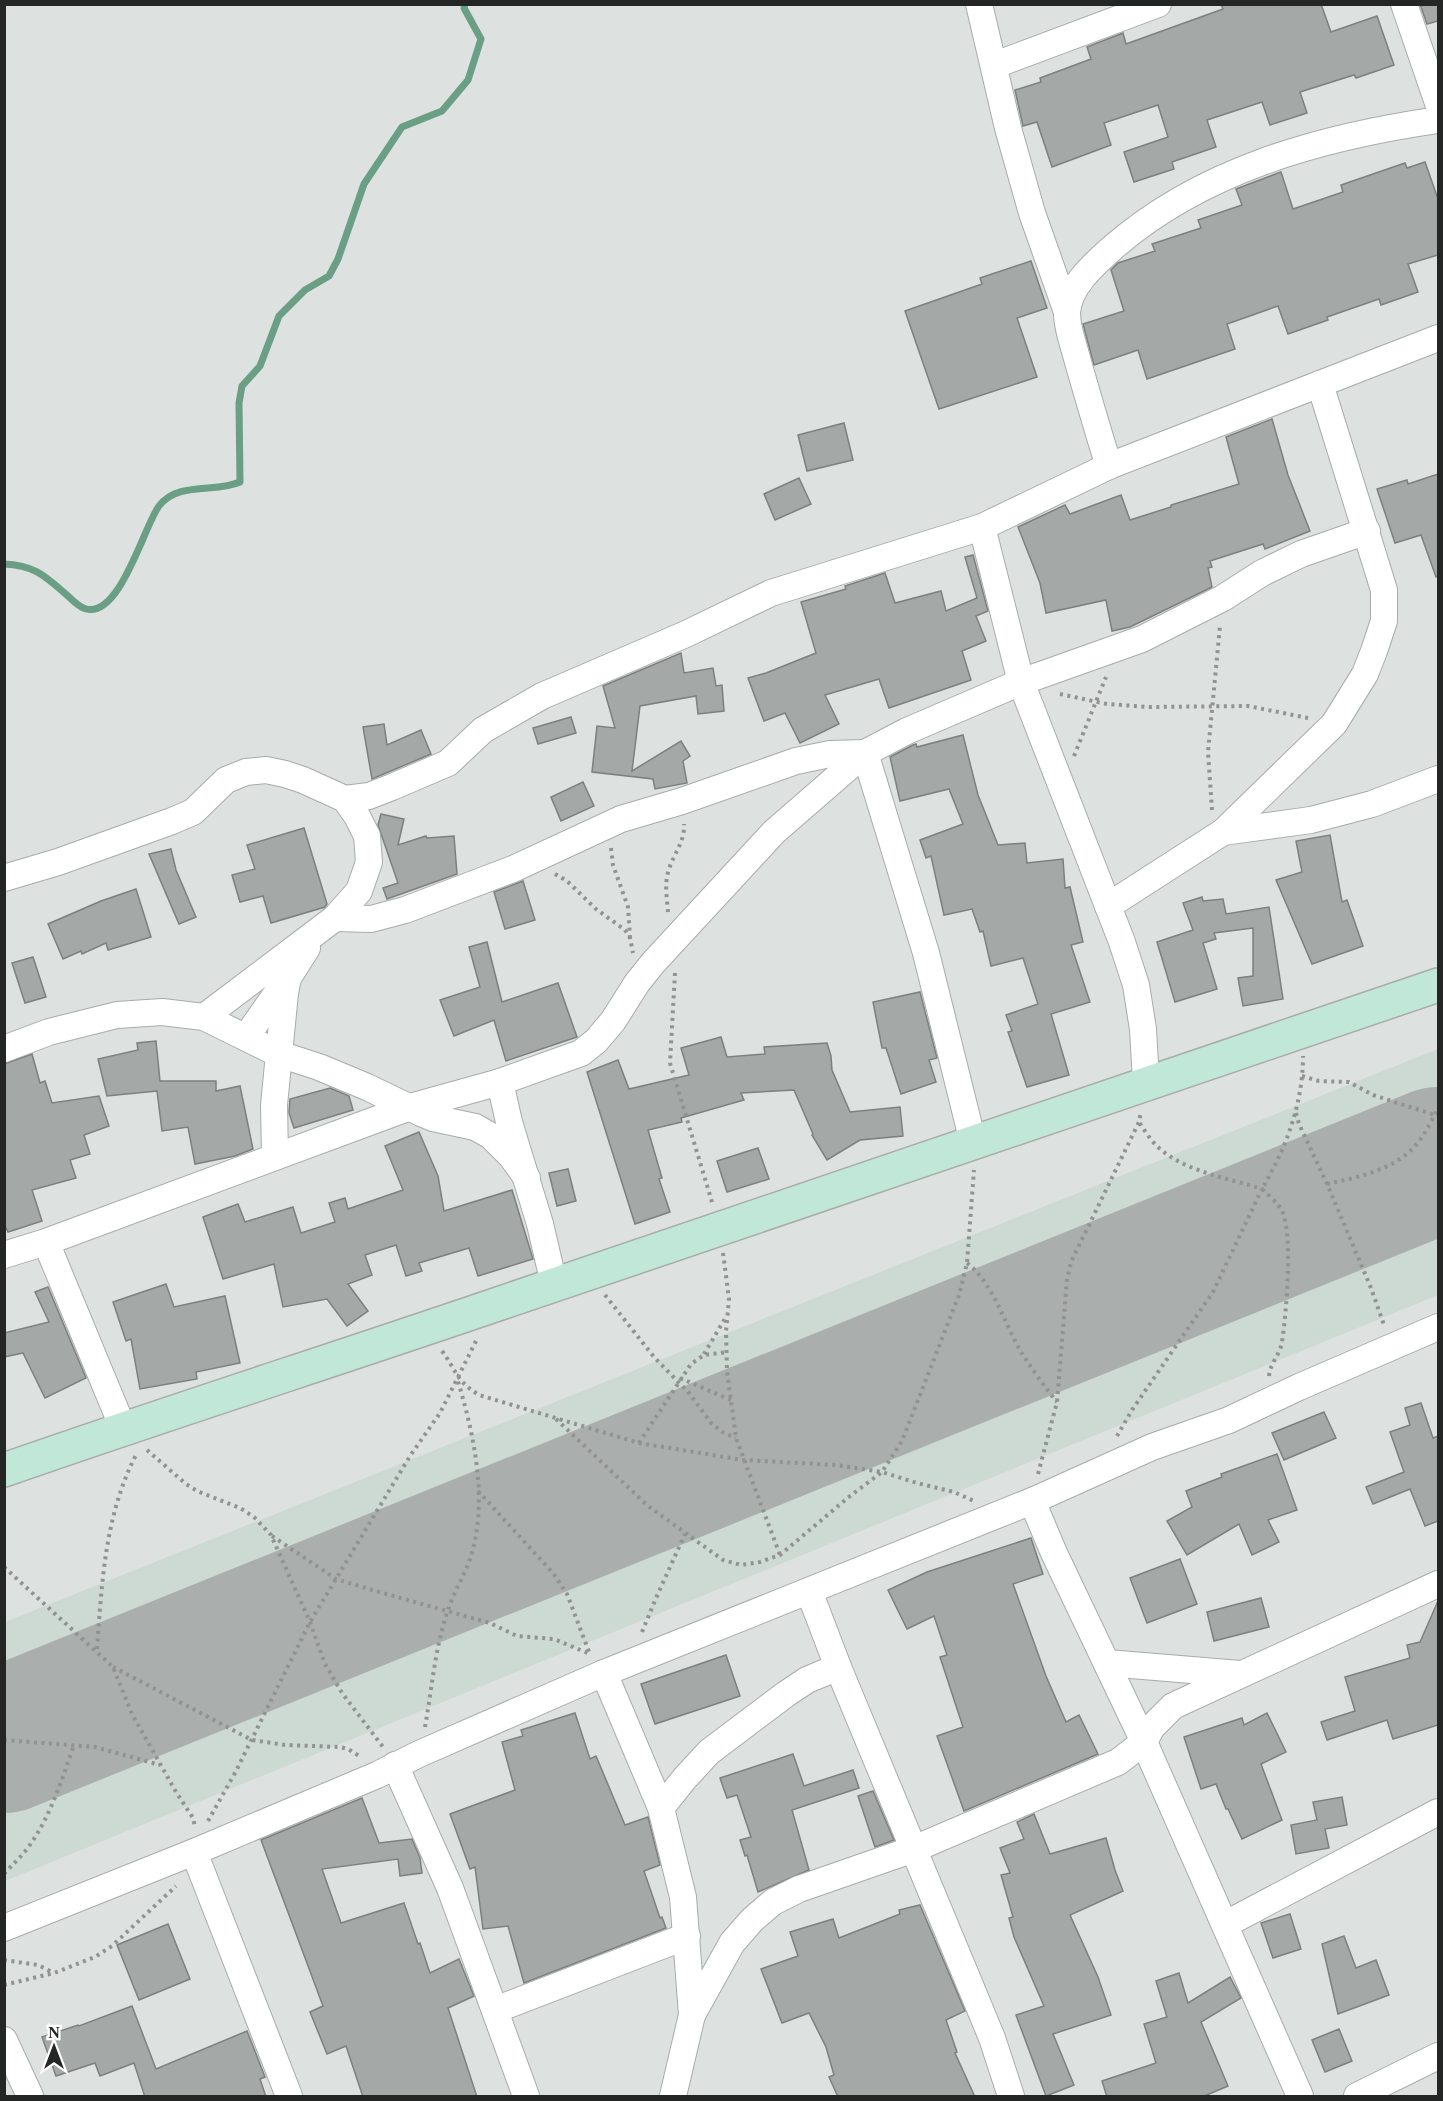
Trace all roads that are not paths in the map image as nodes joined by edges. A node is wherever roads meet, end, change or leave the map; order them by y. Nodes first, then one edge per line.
1 (979, 4) edge
2 (1158, 4) edge
3 (1404, 4) edge
4 (994, 65) junction
5 (1438, 103) edge
6 (1438, 120) edge
7 (1067, 312) junction
8 (1438, 338) edge
9 (1320, 384) junction
10 (1109, 466) junction
11 (982, 527) junction
12 (1367, 531) junction
13 (1024, 689) junction
14 (864, 753) junction
15 (1438, 779) edge
16 (345, 799) junction
17 (1219, 835) junction
18 (4, 878) edge
19 (1108, 906) junction
20 (328, 923) junction
21 (288, 978) junction
22 (1438, 985) edge
23 (204, 1017) junction
24 (246, 1037) junction
25 (4, 1049) edge
26 (279, 1054) junction
27 (500, 1082) junction
28 (1146, 1082) junction
29 (410, 1107) junction
30 (973, 1142) junction
31 (275, 1156) junction
32 (527, 1178) junction
33 (46, 1242) junction
34 (4, 1255) edge
35 (554, 1284) junction
36 (1438, 1327) edge
37 (123, 1428) junction
38 (4, 1470) edge
39 (1032, 1501) junction
40 (1438, 1584) edge
41 (809, 1591) junction
42 (597, 1663) junction
43 (1107, 1663) junction
44 (838, 1667) junction
45 (1240, 1674) junction
46 (1144, 1742) junction
47 (386, 1770) junction
48 (661, 1808) junction
49 (1438, 1812) edge
50 (914, 1849) junction
51 (195, 1855) junction
52 (1226, 1924) junction
53 (4, 1928) edge
54 (687, 1936) junction
55 (495, 2010) junction
56 (692, 2015) junction
57 (4, 2040) edge
58 (1438, 2056) edge
59 (30, 2097) edge
60 (290, 2097) edge
61 (526, 2097) edge
62 (673, 2097) edge
63 (1011, 2097) edge
64 (1300, 2097) edge
65 (1357, 2097) edge

1 - 4 street
2 - 4 street
3 - 5 street
4 - 7 street
6 - 7 street
7 - 10 street
8 - 9 street
9 - 10 street
9 - 12 street
10 - 11 street
11 - 13 street
11 - 16 street
12 - 13 street
12 - 17 street
13 - 14 street
13 - 19 street
14 - 20 street
14 - 27 street
14 - 30 street
15 - 17 street
16 - 18 street
16 - 20 street
17 - 19 street
19 - 28 street
20 - 21 street
20 - 23 street
21 - 24 street
21 - 26 street
22 - 28 street
23 - 24 street
23 - 25 street
24 - 26 street
26 - 29 street
26 - 31 street
27 - 29 street
27 - 32 street
28 - 30 street
29 - 31 street
29 - 32 street
30 - 35 street
31 - 33 street
32 - 35 street
33 - 34 street
33 - 37 street
35 - 37 street
36 - 39 street
37 - 38 street
39 - 41 street
39 - 43 street
40 - 45 street
41 - 42 street
41 - 44 street
42 - 47 street
42 - 48 street
43 - 45 street
43 - 46 street
44 - 48 street
44 - 50 street
45 - 46 street
46 - 50 street
46 - 52 street
47 - 51 street
47 - 55 street
48 - 54 street
49 - 52 street
50 - 56 street
50 - 63 street
51 - 53 street
51 - 60 street
52 - 64 street
54 - 55 street
54 - 56 street
55 - 61 street
56 - 62 street
57 - 59 street
58 - 65 street

